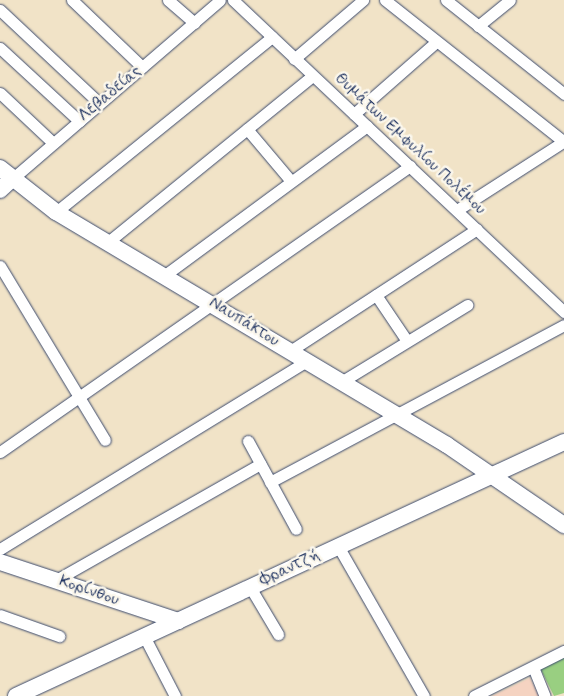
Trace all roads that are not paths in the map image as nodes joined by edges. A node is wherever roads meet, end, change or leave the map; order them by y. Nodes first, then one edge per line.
1 (72, 0) edge
2 (168, 0) edge
3 (220, 0) edge
4 (233, 0) edge
5 (363, 0) edge
6 (385, 0) edge
7 (446, 0) edge
8 (510, 0) edge
9 (0, 10) edge
10 (194, 23) junction
11 (478, 26) junction
12 (272, 37) junction
13 (436, 42) junction
14 (0, 48) edge
15 (294, 59) junction
16 (142, 67) junction
17 (312, 76) junction
18 (0, 93) edge
19 (564, 94) edge
20 (99, 103) junction
21 (354, 114) junction
22 (79, 120) junction
23 (367, 126) junction
24 (247, 129) junction
25 (53, 142) junction
26 (563, 142) edge
27 (410, 166) junction
28 (0, 168) edge
29 (291, 181) junction
30 (6, 185) edge
31 (458, 210) junction
32 (56, 212) junction
33 (477, 229) junction
34 (108, 242) junction
35 (0, 266) edge
36 (164, 275) junction
37 (376, 295) junction
38 (210, 302) junction
39 (467, 305) dead end
40 (563, 309) edge
41 (564, 325) edge
42 (407, 341) junction
43 (290, 351) junction
44 (307, 361) junction
45 (341, 382) junction
46 (78, 397) junction
47 (397, 415) junction
48 (105, 440) dead end
49 (248, 441) dead end
50 (564, 442) edge
51 (0, 452) edge
52 (260, 464) junction
53 (490, 475) junction
54 (270, 482) junction
55 (564, 526) edge
56 (296, 529) dead end
57 (338, 546) junction
58 (0, 549) edge
59 (0, 562) edge
60 (56, 580) junction
61 (250, 587) junction
62 (0, 615) edge
63 (178, 621) junction
64 (278, 634) dead end
65 (59, 636) dead end
66 (144, 636) junction
67 (564, 651) edge
68 (533, 667) junction
69 (16, 696) edge
70 (175, 696) edge
71 (424, 696) edge
72 (474, 696) edge
73 (545, 696) edge

1 - 16 street
2 - 10 street
3 - 10 street, Λεβαδείας
4 - 12 street, Θυμάτων Εμφυλίου Πολέμου
5 - 15 street
6 - 13 street
7 - 11 street
8 - 11 street
9 - 20 street
10 - 16 street, Λεβαδείας
11 - 19 street
12 - 15 street, Θυμάτων Εμφυλίου Πολέμου
12 - 32 street
13 - 21 street
13 - 26 street
14 - 22 street
15 - 17 street, Θυμάτων Εμφυλίου Πολέμου
16 - 20 street, Λεβαδείας
17 - 21 street, Θυμάτων Εμφυλίου Πολέμου
17 - 24 street
18 - 25 street
20 - 22 street, Λεβαδείας
21 - 23 street, Θυμάτων Εμφυλίου Πολέμου
22 - 25 street, Λεβαδείας
23 - 27 street, Θυμάτων Εμφυλίου Πολέμου
23 - 29 street
24 - 29 street
24 - 34 street
25 - 30 street, Λεβαδείας
26 - 31 street
27 - 31 street, Θυμάτων Εμφυλίου Πολέμου
27 - 38 street
28 - 30 main road, Ναυπάκτου
29 - 36 street
30 - 32 main road, Ναυπάκτου
31 - 33 street, Θυμάτων Εμφυλίου Πολέμου
32 - 34 main road, Ναυπάκτου
33 - 37 street
33 - 40 street, Θυμάτων Εμφυλίου Πολέμου
34 - 36 main road, Ναυπάκτου
35 - 46 street
36 - 38 main road, Ναυπάκτου
37 - 42 street
37 - 43 street
38 - 43 main road, Ναυπάκτου
38 - 46 street
39 - 42 street
41 - 47 street
42 - 45 street
43 - 44 main road, Ναυπάκτου
44 - 45 main road, Ναυπάκτου
44 - 58 street
45 - 47 main road, Ναυπάκτου
46 - 48 street
46 - 51 street
47 - 53 main road, Ναυπάκτου
47 - 54 street
49 - 52 street
50 - 53 main road, Φραντζή
52 - 54 street
52 - 60 street
53 - 55 main road, Ναυπάκτου
53 - 57 main road, Φραντζή
54 - 56 street
57 - 61 main road, Φραντζή
57 - 71 street
59 - 60 main road, Κορίνθου
60 - 63 main road, Κορίνθου
61 - 63 main road, Φραντζή
61 - 64 street
62 - 65 street
63 - 66 main road, Φραντζή
66 - 69 main road, Φραντζή
66 - 70 street
67 - 68 street
68 - 72 street
68 - 73 street

